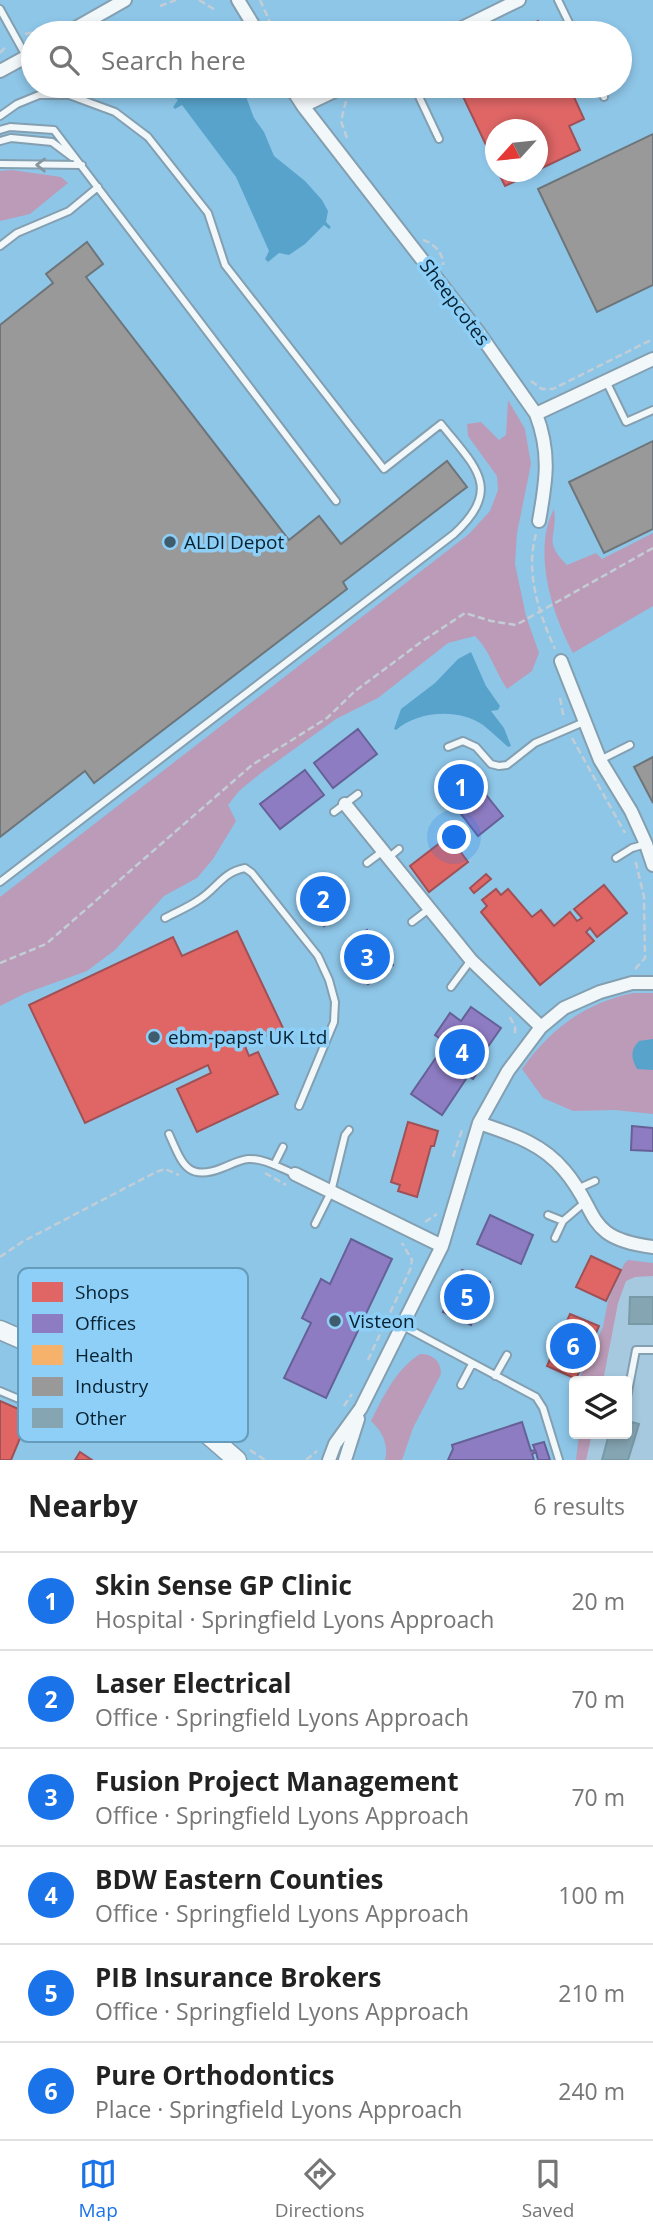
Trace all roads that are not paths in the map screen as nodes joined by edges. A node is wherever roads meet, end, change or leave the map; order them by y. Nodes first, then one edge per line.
1 (125, 0) edge
2 (238, 0) edge
3 (519, 0) edge
4 (558, 0) edge
5 (0, 9) edge
6 (88, 21) edge
7 (251, 21) edge
8 (476, 21) edge
9 (568, 21) edge
10 (21, 41) edge
11 (21, 60) edge
12 (0, 71) edge
13 (32, 98) edge
14 (77, 98) edge
15 (298, 98) edge
16 (320, 98) edge
17 (420, 98) edge
18 (303, 106) junction
19 (0, 116) edge
20 (0, 130) edge
21 (439, 139) dead end
22 (0, 141) edge
23 (0, 164) edge
24 (82, 165) junction
25 (98, 187) junction
26 (0, 246) edge
27 (653, 359) edge
28 (606, 381) junction
29 (653, 410) edge
30 (536, 414) junction
31 (336, 501) dead end
32 (539, 521) dead end
33 (561, 661) dead end
34 (584, 722) junction
35 (630, 745) dead end
36 (448, 747) dead end
37 (600, 760) junction
38 (358, 794) dead end
39 (345, 804) junction
40 (334, 812) dead end
41 (646, 844) junction
42 (399, 849) dead end
43 (385, 855) junction
44 (616, 858) dead end
45 (367, 863) dead end
46 (653, 865) edge
47 (0, 882) edge
48 (429, 909) junction
49 (165, 918) dead end
50 (412, 922) dead end
51 (471, 960) junction
52 (653, 983) edge
53 (451, 987) dead end
54 (541, 1027) junction
55 (299, 1105) dead end
56 (479, 1123) junction
57 (349, 1130) dead end
58 (169, 1134) dead end
59 (283, 1147) dead end
60 (274, 1165) junction
61 (295, 1174) joint
62 (595, 1181) dead end
63 (578, 1189) junction
64 (331, 1192) junction
65 (584, 1203) junction
66 (548, 1215) dead end
67 (563, 1220) junction
68 (315, 1224) dead end
69 (555, 1238) dead end
70 (442, 1246) junction
71 (653, 1247) edge
72 (403, 1326) junction
73 (653, 1350) edge
74 (507, 1355) dead end
75 (472, 1364) junction
76 (495, 1376) junction
77 (631, 1376) edge
78 (461, 1385) dead end
79 (0, 1391) edge
80 (18, 1399) edge
81 (361, 1408) junction
82 (216, 1442) edge
83 (237, 1460) edge
84 (329, 1460) edge
85 (345, 1460) edge
86 (559, 1460) edge

1 - 6 street
2 - 7 street
3 - 8 street
4 - 9 lane
5 - 10 lane
11 - 12 street
13 - 19 lane
14 - 47 lane
15 - 18 street, Sheepcotes
16 - 18 street
17 - 21 lane
18 - 30 street, Sheepcotes
20 - 24 lane
22 - 24 lane
24 -> 23 lane
24 - 25 lane
25 - 26 lane
25 - 31 lane
27 - 28 street
28 - 29 lane
28 - 30 street
30 - 32 street, Sheepcotes
33 - 34 street
34 - 36 lane
34 - 37 street
35 - 37 lane
37 - 41 street
38 - 39 lane
39 - 40 lane
39 - 43 street
41 - 44 lane
41 - 46 street
42 - 43 lane
43 - 45 lane
43 - 48 street
48 - 50 lane
48 - 51 street
49 - 55 lane
51 - 53 lane
51 - 54 street
52 - 54 street
54 - 56 street
56 - 63 street
56 - 70 street
57 - 64 lane
58 - 60 lane
59 - 60 lane
60 - 61 lane
61 - 64 street
62 - 63 lane
63 - 65 street
64 - 68 lane
64 - 70 street
65 - 67 lane
65 - 71 street
66 - 67 lane
67 - 69 lane
70 - 72 street
72 - 75 lane
72 - 81 street
73 - 77 lane
74 - 76 lane
75 - 76 lane
75 - 78 lane
76 - 86 lane
79 - 80 lane
81 - 84 street
81 - 85 street
82 - 83 main road

